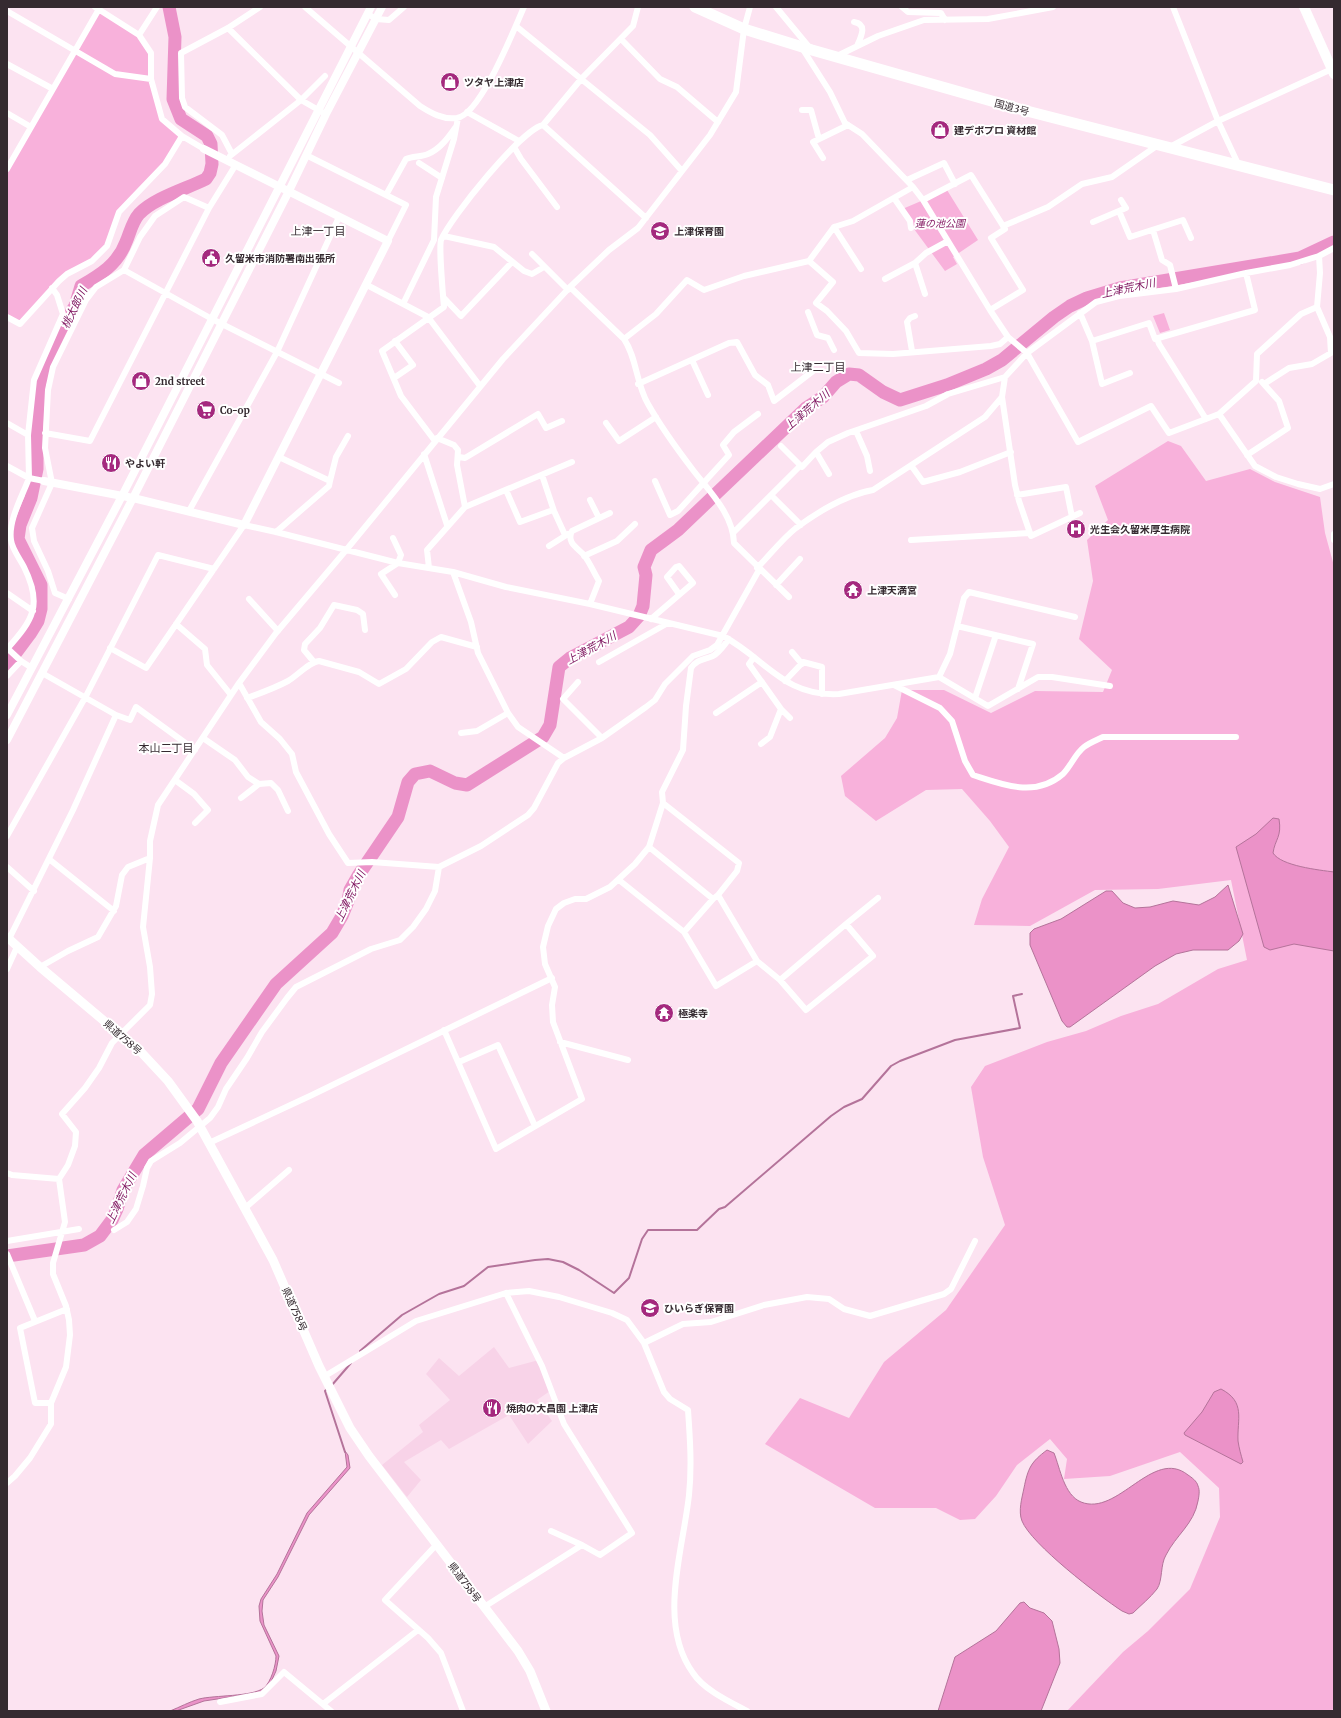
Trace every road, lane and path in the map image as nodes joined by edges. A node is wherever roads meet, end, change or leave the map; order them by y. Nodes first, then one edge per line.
1 (157, 7) edge
2 (260, 7) edge
3 (305, 7) edge
4 (382, 7) edge
5 (404, 7) edge
6 (524, 7) edge
7 (638, 7) edge
8 (694, 7) edge
9 (750, 7) edge
10 (776, 7) edge
11 (902, 7) edge
12 (1053, 7) edge
13 (1173, 7) edge
14 (1304, 7) edge
15 (97, 8) edge
16 (7, 11) edge
17 (369, 11) edge
18 (376, 19) junction
19 (945, 20) junction
20 (854, 22) dead end
21 (516, 26) junction
22 (228, 28) junction
23 (744, 29) junction
24 (139, 35) junction
25 (621, 39) junction
26 (352, 46) junction
27 (857, 46) junction
28 (807, 49) junction
29 (76, 50) junction
30 (359, 52) junction
31 (835, 57) junction
32 (7, 64) edge
33 (1333, 70) edge
34 (325, 76) dead end
35 (582, 78) junction
36 (151, 79) junction
37 (53, 88) junction
38 (302, 100) junction
39 (802, 110) dead end
40 (323, 112) junction
41 (467, 112) junction
42 (7, 113) edge
43 (458, 118) junction
44 (1218, 121) junction
45 (718, 122) junction
46 (543, 125) junction
47 (848, 125) junction
48 (32, 127) junction
49 (456, 127) junction
50 (182, 136) junction
51 (819, 139) junction
52 (519, 141) junction
53 (1163, 146) junction
54 (514, 147) junction
55 (204, 149) joint
56 (306, 155) junction
57 (230, 158) junction
58 (823, 158) dead end
59 (419, 163) dead end
60 (235, 166) junction
61 (1239, 166) junction
62 (7, 167) edge
63 (682, 171) junction
64 (442, 178) junction
65 (907, 180) junction
66 (955, 184) junction
67 (280, 186) junction
68 (913, 187) junction
69 (1334, 190) edge
70 (288, 192) junction
71 (386, 195) junction
72 (894, 198) junction
73 (923, 200) junction
74 (1121, 200) dead end
75 (557, 207) dead end
76 (209, 208) junction
77 (1119, 211) junction
78 (339, 217) junction
79 (646, 218) junction
80 (1093, 222) dead end
81 (1003, 226) junction
82 (834, 227) junction
83 (911, 228) dead end
84 (1153, 230) junction
85 (1191, 238) dead end
86 (440, 239) junction
87 (388, 241) junction
88 (948, 241) junction
89 (1334, 248) edge
90 (532, 254) dead end
91 (1319, 256) junction
92 (809, 261) junction
93 (512, 262) junction
94 (915, 263) junction
95 (544, 266) junction
96 (124, 270) junction
97 (861, 270) dead end
98 (1246, 273) junction
99 (884, 278) dead end
100 (367, 285) junction
101 (52, 288) junction
102 (569, 289) junction
103 (1176, 289) junction
104 (165, 293) junction
105 (925, 294) dead end
106 (444, 298) junction
107 (403, 304) junction
108 (1318, 308) junction
109 (990, 310) junction
110 (808, 312) dead end
111 (1080, 313) junction
112 (915, 316) dead end
113 (7, 317) edge
114 (428, 317) junction
115 (212, 318) junction
116 (221, 323) junction
117 (1008, 337) junction
118 (1332, 337) edge
119 (1157, 338) junction
120 (624, 339) junction
121 (395, 341) junction
122 (1092, 342) junction
123 (834, 350) dead end
124 (912, 351) junction
125 (277, 352) junction
126 (1027, 353) junction
127 (692, 360) junction
128 (813, 371) dead end
129 (321, 373) junction
130 (1130, 373) dead end
131 (1256, 376) junction
132 (1005, 377) junction
133 (394, 378) junction
134 (339, 383) dead end
135 (638, 384) junction
136 (1264, 384) junction
137 (480, 386) junction
138 (708, 395) dead end
139 (1002, 397) junction
140 (758, 414) dead end
141 (1219, 414) junction
142 (656, 417) junction
143 (1206, 419) junction
144 (562, 421) dead end
145 (7, 423) edge
146 (606, 423) dead end
147 (856, 431) junction
148 (45, 433) junction
149 (28, 435) junction
150 (348, 436) dead end
151 (436, 439) junction
152 (781, 446) dead end
153 (816, 452) junction
154 (1011, 452) junction
155 (424, 454) junction
156 (1247, 455) junction
157 (279, 456) junction
158 (459, 457) junction
159 (572, 462) dead end
160 (7, 466) edge
161 (800, 466) junction
162 (913, 468) dead end
163 (870, 471) dead end
164 (829, 474) dead end
165 (542, 475) junction
166 (29, 478) junction
167 (330, 480) junction
168 (655, 481) dead end
169 (48, 482) junction
170 (703, 483) junction
171 (1334, 484) edge
172 (506, 490) junction
173 (771, 495) junction
174 (1018, 495) junction
175 (122, 496) junction
176 (133, 498) junction
177 (590, 500) dead end
178 (465, 506) junction
179 (553, 510) junction
180 (189, 512) junction
181 (1080, 512) dead end
182 (610, 514) dead end
183 (1072, 517) junction
184 (599, 518) junction
185 (635, 524) dead end
186 (447, 525) junction
187 (802, 525) junction
188 (244, 526) junction
189 (276, 532) junction
190 (734, 532) junction
191 (1030, 533) junction
192 (567, 534) junction
193 (1334, 534) edge
194 (392, 538) dead end
195 (911, 540) dead end
196 (1334, 540) edge
197 (549, 546) dead end
198 (348, 549) junction
199 (584, 556) junction
200 (800, 559) dead end
201 (398, 563) junction
202 (429, 568) junction
203 (214, 569) junction
204 (758, 569) junction
205 (453, 572) junction
206 (776, 585) junction
207 (7, 593) edge
208 (679, 594) junction
209 (395, 595) dead end
210 (789, 597) dead end
211 (69, 599) junction
212 (249, 599) dead end
213 (590, 604) junction
214 (33, 611) junction
215 (1076, 617) dead end
216 (651, 618) junction
217 (668, 623) junction
218 (176, 624) junction
219 (957, 626) junction
220 (365, 630) dead end
221 (278, 631) junction
222 (996, 635) junction
223 (726, 637) junction
224 (476, 647) junction
225 (110, 648) junction
226 (7, 649) edge
227 (792, 652) dead end
228 (754, 657) junction
229 (21, 661) junction
230 (314, 662) junction
231 (599, 662) dead end
232 (802, 664) junction
233 (32, 668) junction
234 (42, 673) junction
235 (7, 676) edge
236 (939, 678) junction
237 (785, 680) junction
238 (578, 682) dead end
239 (762, 682) junction
240 (239, 683) junction
241 (894, 685) junction
242 (1110, 686) dead end
243 (1018, 689) junction
244 (822, 694) junction
245 (231, 695) junction
246 (86, 696) junction
247 (247, 698) junction
248 (974, 698) junction
249 (781, 709) junction
250 (508, 713) junction
251 (716, 713) dead end
252 (7, 715) edge
253 (116, 715) junction
254 (790, 718) dead end
255 (461, 733) dead end
256 (1236, 737) dead end
257 (203, 738) junction
258 (602, 738) junction
259 (7, 740) edge
260 (761, 744) dead end
261 (195, 750) junction
262 (564, 758) junction
263 (175, 780) junction
264 (259, 784) junction
265 (241, 798) dead end
266 (663, 803) junction
267 (288, 811) dead end
268 (195, 823) dead end
269 (7, 836) edge
270 (649, 847) junction
271 (150, 858) junction
272 (50, 859) junction
273 (7, 867) edge
274 (439, 867) junction
275 (619, 880) junction
276 (34, 891) junction
277 (715, 897) junction
278 (878, 898) dead end
279 (114, 911) junction
280 (846, 924) junction
281 (684, 932) junction
282 (8, 938) edge
283 (17, 947) junction
284 (757, 961) junction
285 (40, 967) junction
286 (7, 969) edge
287 (552, 978) junction
288 (780, 980) junction
289 (444, 1030) junction
290 (120, 1034) junction
291 (560, 1042) junction
292 (628, 1060) dead end
293 (458, 1062) junction
294 (199, 1124) junction
295 (535, 1126) junction
296 (210, 1142) junction
297 (289, 1170) dead end
298 (7, 1173) edge
299 (59, 1179) junction
300 (245, 1208) junction
301 (79, 1229) dead end
302 (114, 1230) dead end
303 (63, 1233) junction
304 (7, 1241) edge
305 (975, 1241) dead end
306 (7, 1254) edge
307 (506, 1293) junction
308 (67, 1309) junction
309 (35, 1321) junction
310 (644, 1344) junction
311 (325, 1376) junction
312 (51, 1403) junction
313 (8, 1480) edge
314 (551, 1531) dead end
315 (437, 1544) junction
316 (582, 1545) junction
317 (484, 1607) junction
318 (418, 1630) junction
319 (220, 1702) dead end
320 (324, 1704) junction
321 (331, 1711) edge
322 (463, 1711) edge
323 (546, 1711) edge
324 (747, 1711) edge

1 - 24 street
2 - 22 street
3 - 26 street
4 - 18 street
5 - 18 street
6 - 21 street
7 - 25 street
8 - 23 highway, 国道3号
9 - 23 street
10 - 28 street
11 - 19 street
12 - 19 street
13 - 44 street
14 - 33 main road
15 - 24 street
15 - 29 street
16 - 29 street
17 - 18 street
17 - 26 street
18 - 30 street
19 - 27 street
20 - 27 street
21 - 35 street
21 - 41 street
22 - 38 street
22 - 57 street
23 - 28 highway, 国道3号
23 - 45 street
24 - 36 street
25 - 35 street
25 - 45 street
26 - 30 street
26 - 40 street
27 - 31 street
28 - 31 highway, 国道3号
28 - 47 street
29 - 36 street
29 - 37 street
30 - 40 street
30 - 43 street
31 - 53 highway, 国道3号
32 - 37 street
33 - 44 street
34 - 38 street
35 - 46 street
35 - 63 street
36 - 50 street
37 - 48 street
38 - 40 street
38 - 57 street
39 - 51 street
40 - 56 street
40 - 67 street
41 - 43 street
41 - 52 street
42 - 48 street
43 - 49 street
44 - 53 street
44 - 61 street
45 - 63 street
46 - 52 street
46 - 79 street
47 - 51 street
47 - 65 street
48 - 62 street
49 - 64 street
49 - 71 street
50 - 55 street
50 - 101 street
51 - 58 street
52 - 54 street
53 - 61 highway, 国道3号
53 - 81 street
54 - 75 street
54 - 86 street
55 - 57 street
56 - 70 street
56 - 71 street
57 - 60 street
59 - 64 street
60 - 67 street
60 - 76 street
61 - 69 highway, 国道3号
63 - 79 street
64 - 86 street
65 - 66 street
65 - 68 street
66 - 73 street
66 - 81 street
67 - 70 street
67 - 115 street
68 - 72 street
68 - 73 street
70 - 78 street
70 - 116 street
71 - 87 street
72 - 82 street
72 - 83 street
73 - 88 street
74 - 77 street
76 - 96 street
76 - 104 street
77 - 80 street
77 - 84 street
78 - 87 street
78 - 125 street
79 - 102 street
81 - 109 street
82 - 92 street
82 - 97 street
84 - 85 street
84 - 103 street
86 - 93 street
86 - 106 street
86 - 107 street
87 - 100 street
88 - 94 street
88 - 109 street
89 - 91 street
90 - 95 street
91 - 98 street
91 - 108 street
92 - 120 street
92 - 124 street
93 - 95 street
93 - 106 street
94 - 99 street
94 - 105 street
95 - 102 street
96 - 104 street
96 - 148 street
98 - 103 street
98 - 119 street
100 - 107 street
100 - 129 street
101 - 113 street
101 - 149 street
102 - 120 street
102 - 137 street
103 - 111 street
104 - 115 street
104 - 148 street
106 - 114 street
107 - 114 street
108 - 118 street
108 - 131 street
109 - 117 street
110 - 123 street
111 - 122 street
111 - 126 street
112 - 124 street
114 - 121 street
114 - 137 street
115 - 116 street
115 - 175 street
116 - 125 street
116 - 176 street
117 - 124 street
117 - 126 street
118 - 136 street
119 - 122 street
119 - 143 street
120 - 135 street
121 - 133 street
121 - 133 street
122 - 130 street
125 - 129 street
125 - 180 street
126 - 132 street
126 - 143 street
127 - 128 street
127 - 135 street
127 - 138 street
129 - 134 street
129 - 157 street
131 - 136 street
131 - 141 street
132 - 139 street
132 - 147 street
133 - 151 street
135 - 142 street
136 - 156 street
137 - 151 street
139 - 154 street
139 - 187 street
140 - 170 street
141 - 143 street
141 - 156 street
142 - 146 street
142 - 170 street
144 - 158 street
145 - 149 street
147 - 153 street
147 - 163 street
148 - 169 street
149 - 166 street
150 - 167 street
151 - 155 street
151 - 158 street
152 - 161 street
153 - 161 street
153 - 164 street
154 - 162 street
154 - 174 street
155 - 186 street
155 - 198 street
156 - 171 street
157 - 167 street
157 - 188 street
158 - 178 street
159 - 165 street
160 - 166 street
161 - 173 street
165 - 172 street
165 - 179 street
166 - 169 street
166 - 214 street
167 - 189 street
168 - 170 street
169 - 175 street
169 - 211 street
170 - 190 street
172 - 178 street
172 - 179 street
173 - 187 street
173 - 190 street
174 - 183 street
174 - 191 street
175 - 176 street
175 - 211 street
176 - 180 street
176 - 234 street
177 - 184 street
178 - 186 street
179 - 192 street
180 - 188 street
181 - 183 street
182 - 184 street
183 - 191 street
184 - 192 street
185 - 199 street
186 - 202 street
187 - 204 street
188 - 189 street
188 - 203 street
189 - 198 street
190 - 204 street
191 - 195 street
192 - 197 street
192 - 199 street
193 - 196 street
194 - 201 street
198 - 201 street
198 - 221 street
199 - 213 street
200 - 206 street
201 - 202 street
201 - 209 street
202 - 205 street
203 - 218 street
203 - 225 street
204 - 206 street
204 - 223 street
205 - 213 street
205 - 224 street
206 - 210 street
207 - 214 street
208 - 208 street
208 - 216 street
211 - 233 street
212 - 221 street
213 - 216 street
214 - 226 street
215 - 219 street
216 - 217 street
217 - 223 street
217 - 231 street
218 - 225 street
218 - 245 street
219 - 222 street
219 - 236 street
220 - 230 street
221 - 240 street
222 - 243 street
222 - 248 street
223 - 228 street
223 - 258 street
223 - 266 street
224 - 230 street
224 - 250 street
225 - 246 street
226 - 229 street
227 - 232 street
228 - 237 street
228 - 239 street
229 - 233 street
229 - 235 street
230 - 247 street
232 - 237 street
232 - 244 street
233 - 252 street
234 - 246 street
234 - 259 street
236 - 241 street
236 - 248 street
237 - 244 street
238 - 258 street
239 - 249 street
239 - 251 street
240 - 245 street
240 - 247 street
241 - 244 street
241 - 256 street
242 - 243 street
243 - 248 street
245 - 257 street
246 - 253 street
246 - 269 street
247 - 274 street
249 - 254 street
249 - 260 street
250 - 255 street
250 - 262 street
253 - 261 street
253 - 272 street
257 - 261 street
257 - 264 street
258 - 262 street
261 - 263 street
262 - 274 street
263 - 268 street
263 - 271 street
264 - 265 street
264 - 267 street
266 - 270 street
266 - 277 street
270 - 275 street
270 - 277 street
271 - 279 street
271 - 290 street
272 - 276 street
272 - 279 street
273 - 276 street
274 - 294 street
275 - 281 street
275 - 287 street
276 - 282 street
277 - 281 street
277 - 284 street
278 - 280 street
279 - 285 street
280 - 288 street
280 - 288 street
281 - 284 street
282 - 283 main road, 県道758号
283 - 285 main road, 県道758号
283 - 286 street
284 - 288 street
285 - 290 main road, 県道758号
287 - 289 street
287 - 291 street
289 - 293 street
289 - 296 street
290 - 294 main road, 県道758号
290 - 299 street
291 - 292 street
291 - 295 street
293 - 295 street
293 - 295 street
294 - 296 main road, 県道758号
294 - 302 street
296 - 300 main road, 県道758号
297 - 300 street
298 - 299 street
299 - 303 street
300 - 311 main road, 県道758号
301 - 303 street
303 - 304 street
303 - 308 street
305 - 310 street
306 - 309 street
307 - 310 street
307 - 311 street
307 - 316 street
308 - 309 street
308 - 312 street
309 - 312 street
310 - 324 street
311 - 315 main road, 県道758号
312 - 313 street
314 - 316 street
315 - 317 main road, 県道758号
315 - 318 street
316 - 317 street
317 - 323 main road, 県道758号
318 - 320 street
318 - 322 street
319 - 320 street
320 - 321 street

